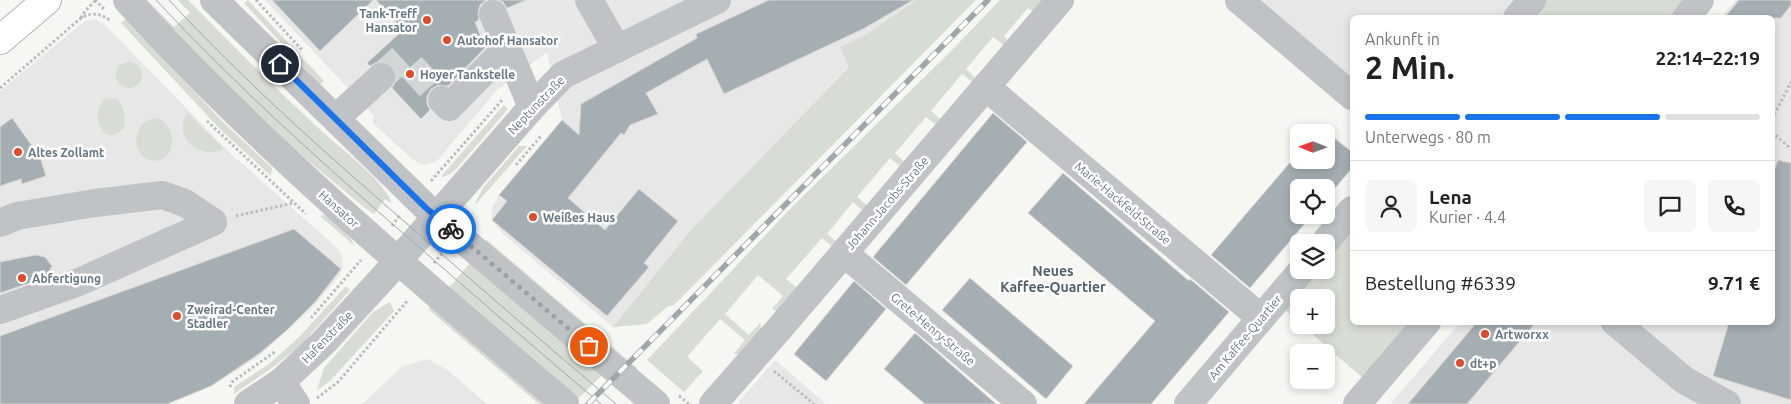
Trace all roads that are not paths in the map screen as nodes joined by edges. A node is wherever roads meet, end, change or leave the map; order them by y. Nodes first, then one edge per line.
1 (47, 0) edge
2 (214, 0) edge
3 (589, 0) edge
4 (716, 0) edge
5 (1060, 0) edge
6 (1239, 0) edge
7 (1532, 0) edge
8 (1700, 0) edge
9 (119, 11) edge
10 (493, 14) dead end
11 (1520, 15) edge
12 (1688, 15) edge
13 (0, 40) edge
14 (507, 48) junction
15 (617, 49) junction
16 (381, 77) tunnel mouth
17 (986, 87) junction
18 (1350, 94) edge
19 (442, 100) dead end
20 (532, 107) junction
21 (336, 118) junction
22 (1350, 212) edge
23 (0, 223) edge
24 (446, 225) junction
25 (1332, 234) edge
26 (844, 254) junction
27 (398, 260) junction
28 (1294, 279) edge
29 (0, 310) edge
30 (1261, 318) junction
31 (1424, 325) edge
32 (1619, 325) edge
33 (281, 382) junction
34 (238, 397) edge
35 (304, 402) edge
36 (565, 404) edge
37 (656, 404) edge
38 (713, 404) edge
39 (1023, 404) edge
40 (1188, 404) edge
41 (1358, 404) edge
42 (1727, 404) edge

1 - 13 main road
2 - 21 street
3 - 15 street
4 - 15 street, Neptunstraße
5 - 17 street, Johann-Jacobs-Straße
6 - 18 street
7 - 11 street
8 - 12 street
9 - 27 street, Hansator
10 - 14 street
14 - 19 street
14 - 20 street
15 - 20 street, Neptunstraße
16 - 21 street
17 - 26 street, Johann-Jacobs-Straße
17 - 30 street, Marie-Hackfeld-Straße
20 - 24 street, Neptunstraße
21 - 24 street
22 - 25 street
23 - 29 street
24 - 27 street, Neptunstraße
24 - 37 street
26 - 38 street, Johann-Jacobs-Straße
26 - 39 street, Grete-Henry-Straße
27 - 33 street, Hafenstraße
27 - 36 street, Hansator
28 - 30 street, Am Kaffee-Quartier
30 - 40 street, Am Kaffee-Quartier
31 - 41 street
32 - 42 street
33 - 34 street, Hafenstraße
33 - 35 street

